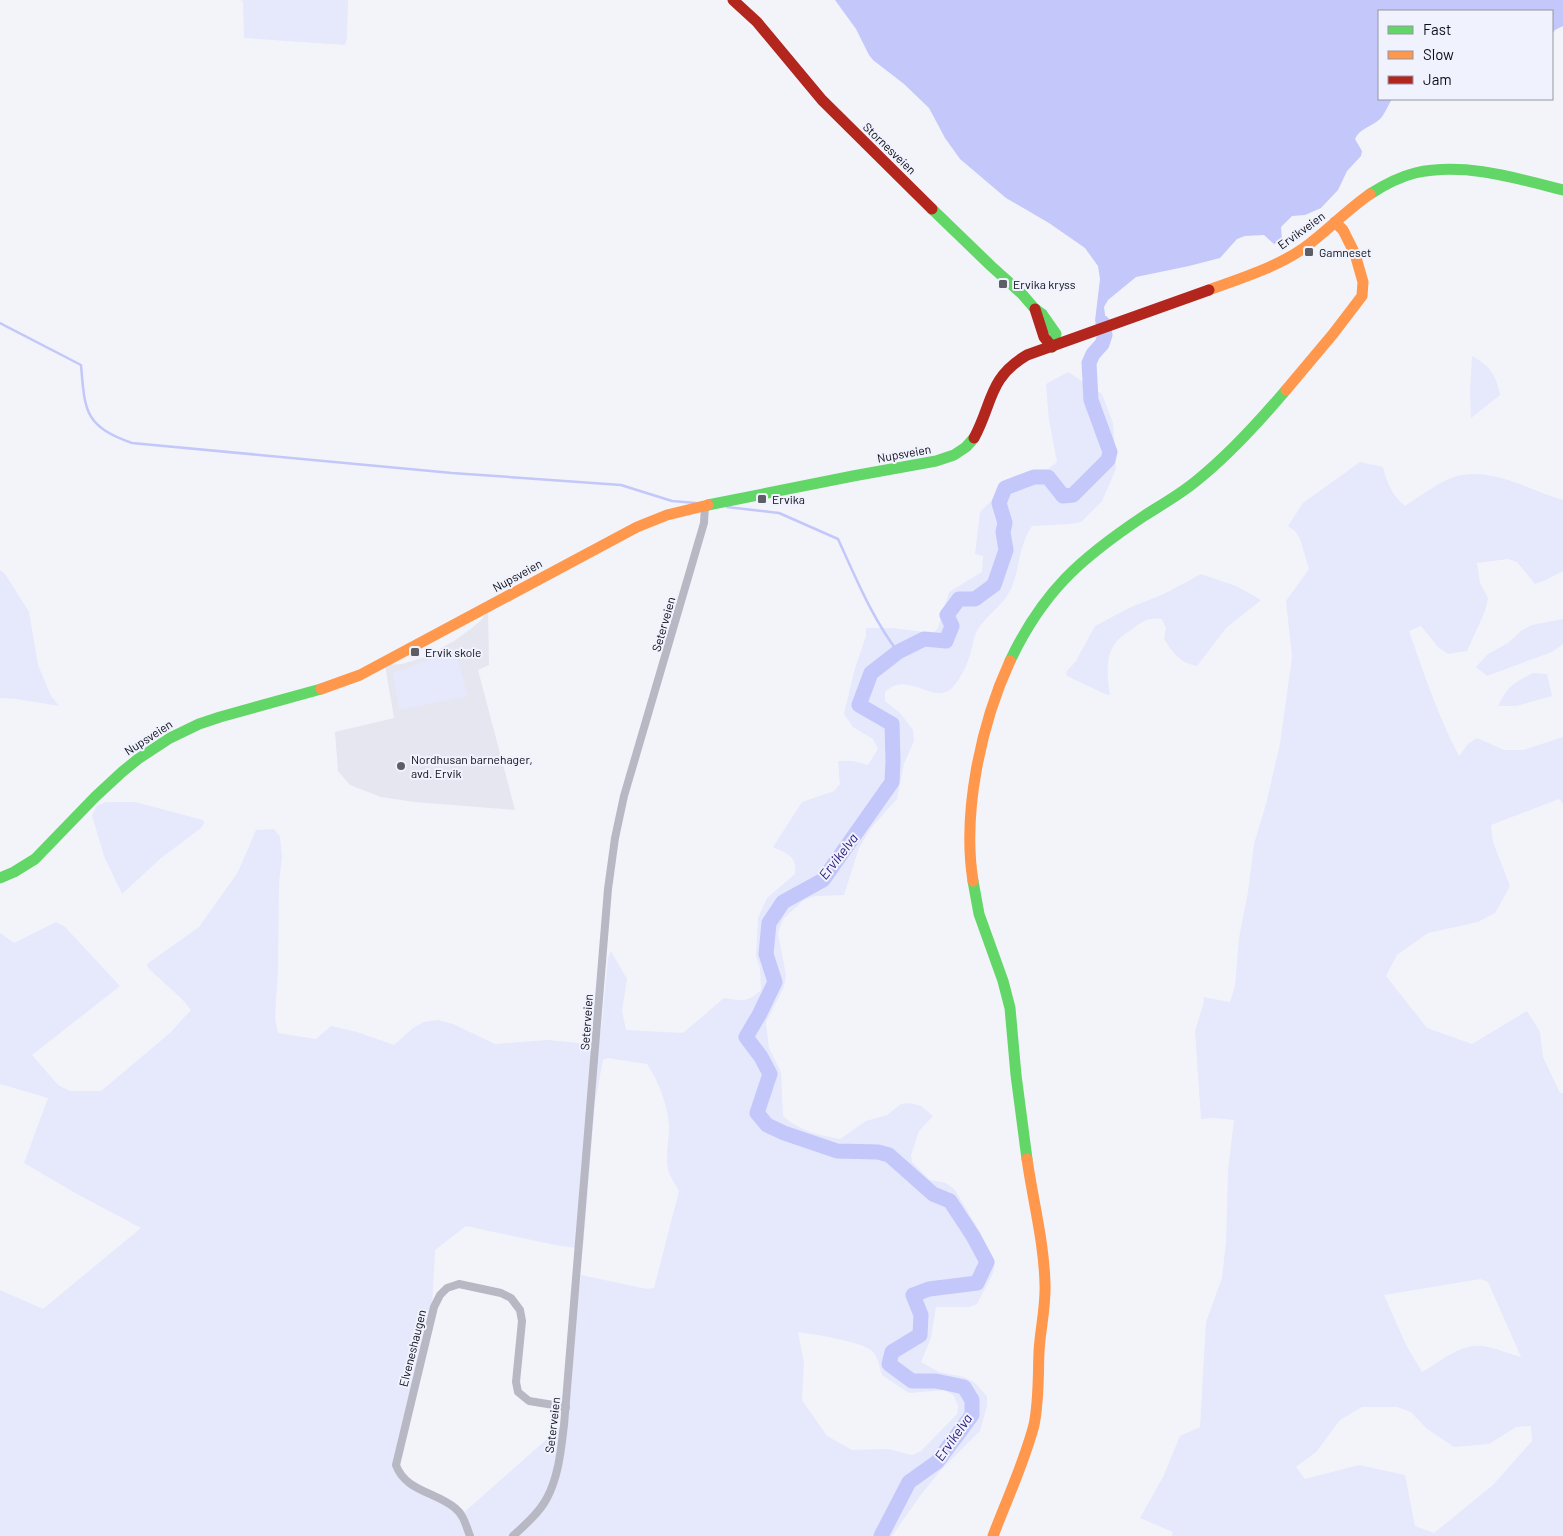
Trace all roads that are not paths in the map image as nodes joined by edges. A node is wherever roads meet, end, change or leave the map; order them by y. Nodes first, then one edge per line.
1 (733, 0) edge
2 (1563, 190) edge
3 (1335, 222) junction
4 (1052, 347) junction
5 (705, 506) junction
6 (0, 878) edge
7 (566, 1407) junction
8 (470, 1536) edge
9 (513, 1536) edge
10 (993, 1536) edge

1 - 4 main road, Stornesveien
2 - 3 main road, Ervikveien
3 - 4 main road, Ervikveien
3 - 10 main road
4 - 5 main road, Nupsveien
5 - 6 main road, Nupsveien
5 - 7 street, Seterveien
7 - 8 street, Elveneshaugen
7 - 9 street, Seterveien

